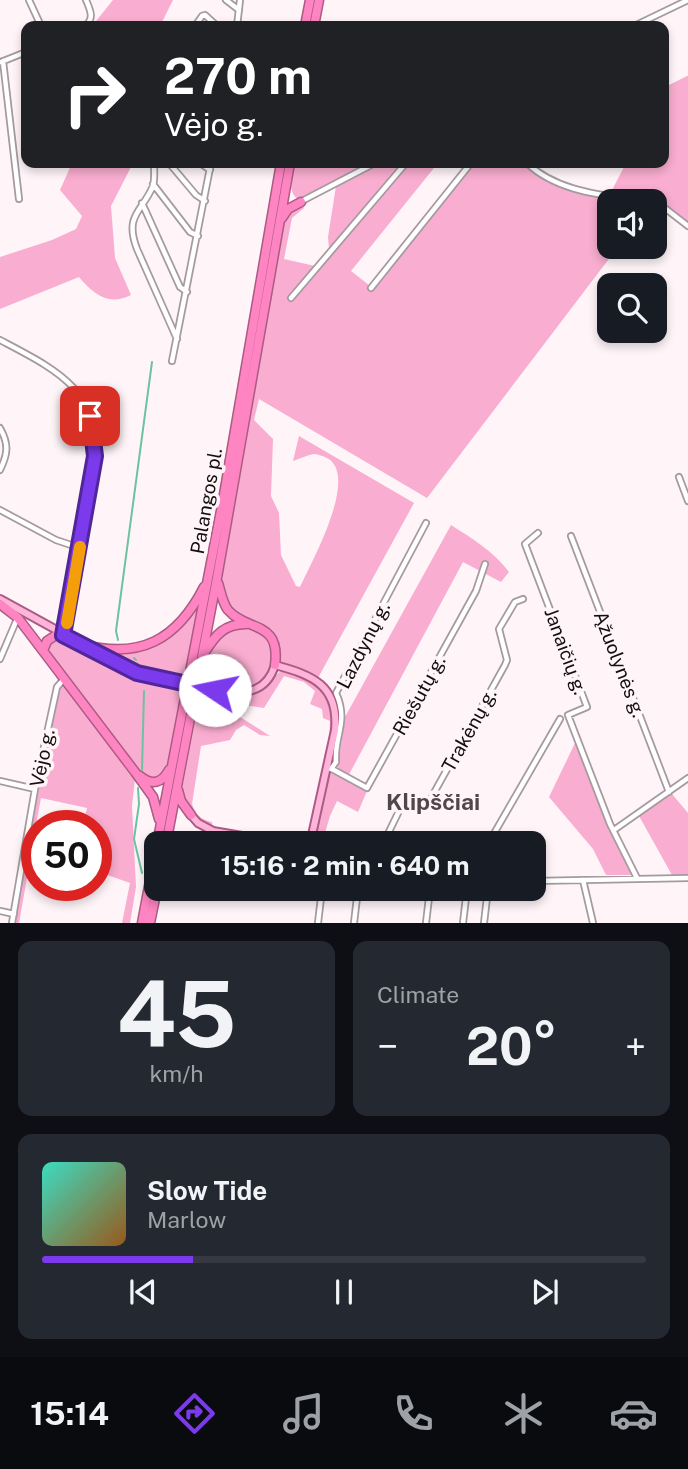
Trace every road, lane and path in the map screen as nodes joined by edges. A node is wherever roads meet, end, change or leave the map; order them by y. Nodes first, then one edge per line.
1 (29, 0) edge
2 (86, 0) edge
3 (226, 0) edge
4 (240, 0) edge
5 (310, 0) edge
6 (318, 0) edge
7 (688, 0) edge
8 (239, 10) junction
9 (39, 21) edge
10 (89, 21) edge
11 (198, 21) edge
12 (212, 21) edge
13 (238, 21) edge
14 (306, 21) edge
15 (315, 21) edge
16 (644, 21) edge
17 (21, 54) edge
18 (1, 62) edge
19 (154, 168) edge
20 (173, 168) edge
21 (207, 168) edge
22 (280, 168) edge
23 (289, 168) edge
24 (366, 168) edge
25 (402, 168) edge
26 (467, 168) edge
27 (534, 168) edge
28 (210, 170) joint
29 (153, 184) junction
30 (287, 184) junction
31 (597, 194) edge
32 (19, 198) dead end
33 (205, 201) junction
34 (142, 202) junction
35 (301, 202) junction
36 (667, 210) edge
37 (280, 220) junction
38 (688, 226) edge
39 (198, 236) junction
40 (371, 288) dead end
41 (187, 292) junction
42 (291, 298) dead end
43 (0, 340) edge
44 (177, 340) junction
45 (172, 360) dead end
46 (0, 428) edge
47 (0, 470) edge
48 (679, 477) dead end
49 (688, 500) edge
50 (0, 510) edge
51 (426, 523) dead end
52 (538, 533) dead end
53 (571, 536) dead end
54 (79, 548) junction
55 (485, 564) dead end
56 (213, 578) junction
57 (523, 599) dead end
58 (0, 602) edge
59 (22, 616) junction
60 (251, 623) junction
61 (61, 634) junction
62 (81, 644) junction
63 (43, 651) junction
64 (202, 657) junction
65 (0, 659) edge
66 (275, 665) junction
67 (65, 679) junction
68 (560, 719) dead end
69 (172, 763) junction
70 (330, 768) junction
71 (135, 772) junction
72 (688, 778) edge
73 (0, 781) edge
74 (177, 786) junction
75 (35, 789) junction
76 (669, 792) junction
77 (191, 814) junction
78 (165, 826) junction
79 (614, 830) junction
80 (163, 831) edge
81 (165, 831) edge
82 (213, 831) edge
83 (313, 831) edge
84 (389, 831) edge
85 (495, 831) edge
86 (638, 878) junction
87 (688, 878) edge
88 (583, 880) junction
89 (546, 881) edge
90 (146, 901) edge
91 (155, 901) edge
92 (321, 901) edge
93 (357, 901) edge
94 (429, 901) edge
95 (466, 901) edge
96 (487, 901) edge
97 (0, 912) edge
98 (14, 914) junction
99 (12, 923) edge
100 (142, 923) edge
101 (150, 923) edge
102 (318, 923) edge
103 (354, 923) edge
104 (426, 923) edge
105 (463, 923) edge
106 (484, 923) edge
107 (593, 923) edge

1 - 9 street
2 - 10 street
3 - 8 street
4 - 8 street
5 - 14 highway
6 - 15 highway
7 - 16 street
8 - 13 street
11 - 12 street
17 - 18 street
18 - 32 street
19 - 29 street
20 - 33 street
21 - 28 street
22 - 56 highway, Palangos pl.
23 - 30 highway, Palangos pl.
24 - 35 street
25 - 42 street
26 - 40 street
27 - 31 street
28 - 33 street
29 - 34 street
29 - 39 street
30 - 35 highway
30 - 37 highway, Palangos pl.
33 - 39 street
34 - 41 street
34 - 44 street
35 - 37 highway
36 - 38 street
37 - 56 highway, Palangos pl.
39 - 41 street
41 - 44 street
43 - 54 street
44 - 45 street
46 - 47 street
48 - 49 street
50 - 54 street
51 - 70 street, Lazdynų g.
52 - 79 street, Janaičių g.
53 - 76 street, Ąžuolynės g.
54 - 61 street
55 - 70 street, Riešutų g.
56 - 60 highway
56 - 62 highway
56 - 64 highway, Palangos pl.
56 - 69 highway, Palangos pl.
57 - 84 street, Trakėnų g.
58 - 59 highway
59 - 61 main road
59 - 63 highway
59 - 65 street
60 - 64 highway
60 - 66 highway
61 - 62 main road
61 - 63 highway
62 - 66 main road, bridge
63 - 67 highway
64 - 74 highway, Palangos pl.
66 - 70 main road
67 - 71 highway
67 - 75 street, Vėjo g.
68 - 85 street
69 - 71 highway
69 - 78 highway, Palangos pl.
70 - 83 main road
71 - 78 highway
72 - 76 street
73 - 75 street
74 - 77 highway
74 - 78 highway, Palangos pl.
75 - 98 street, Vėjo g.
76 - 79 street
77 - 78 highway
77 - 82 main road
78 - 80 highway, Palangos pl.
78 - 81 highway, Palangos pl.
79 - 86 street, Janaičių g.
86 - 87 street
86 - 88 street
88 - 89 street
88 - 107 street
90 - 100 highway
91 - 101 highway
92 - 102 street
93 - 103 street
94 - 104 street
95 - 105 street
96 - 106 street
97 - 98 street
98 - 99 street, Vėjo g.

